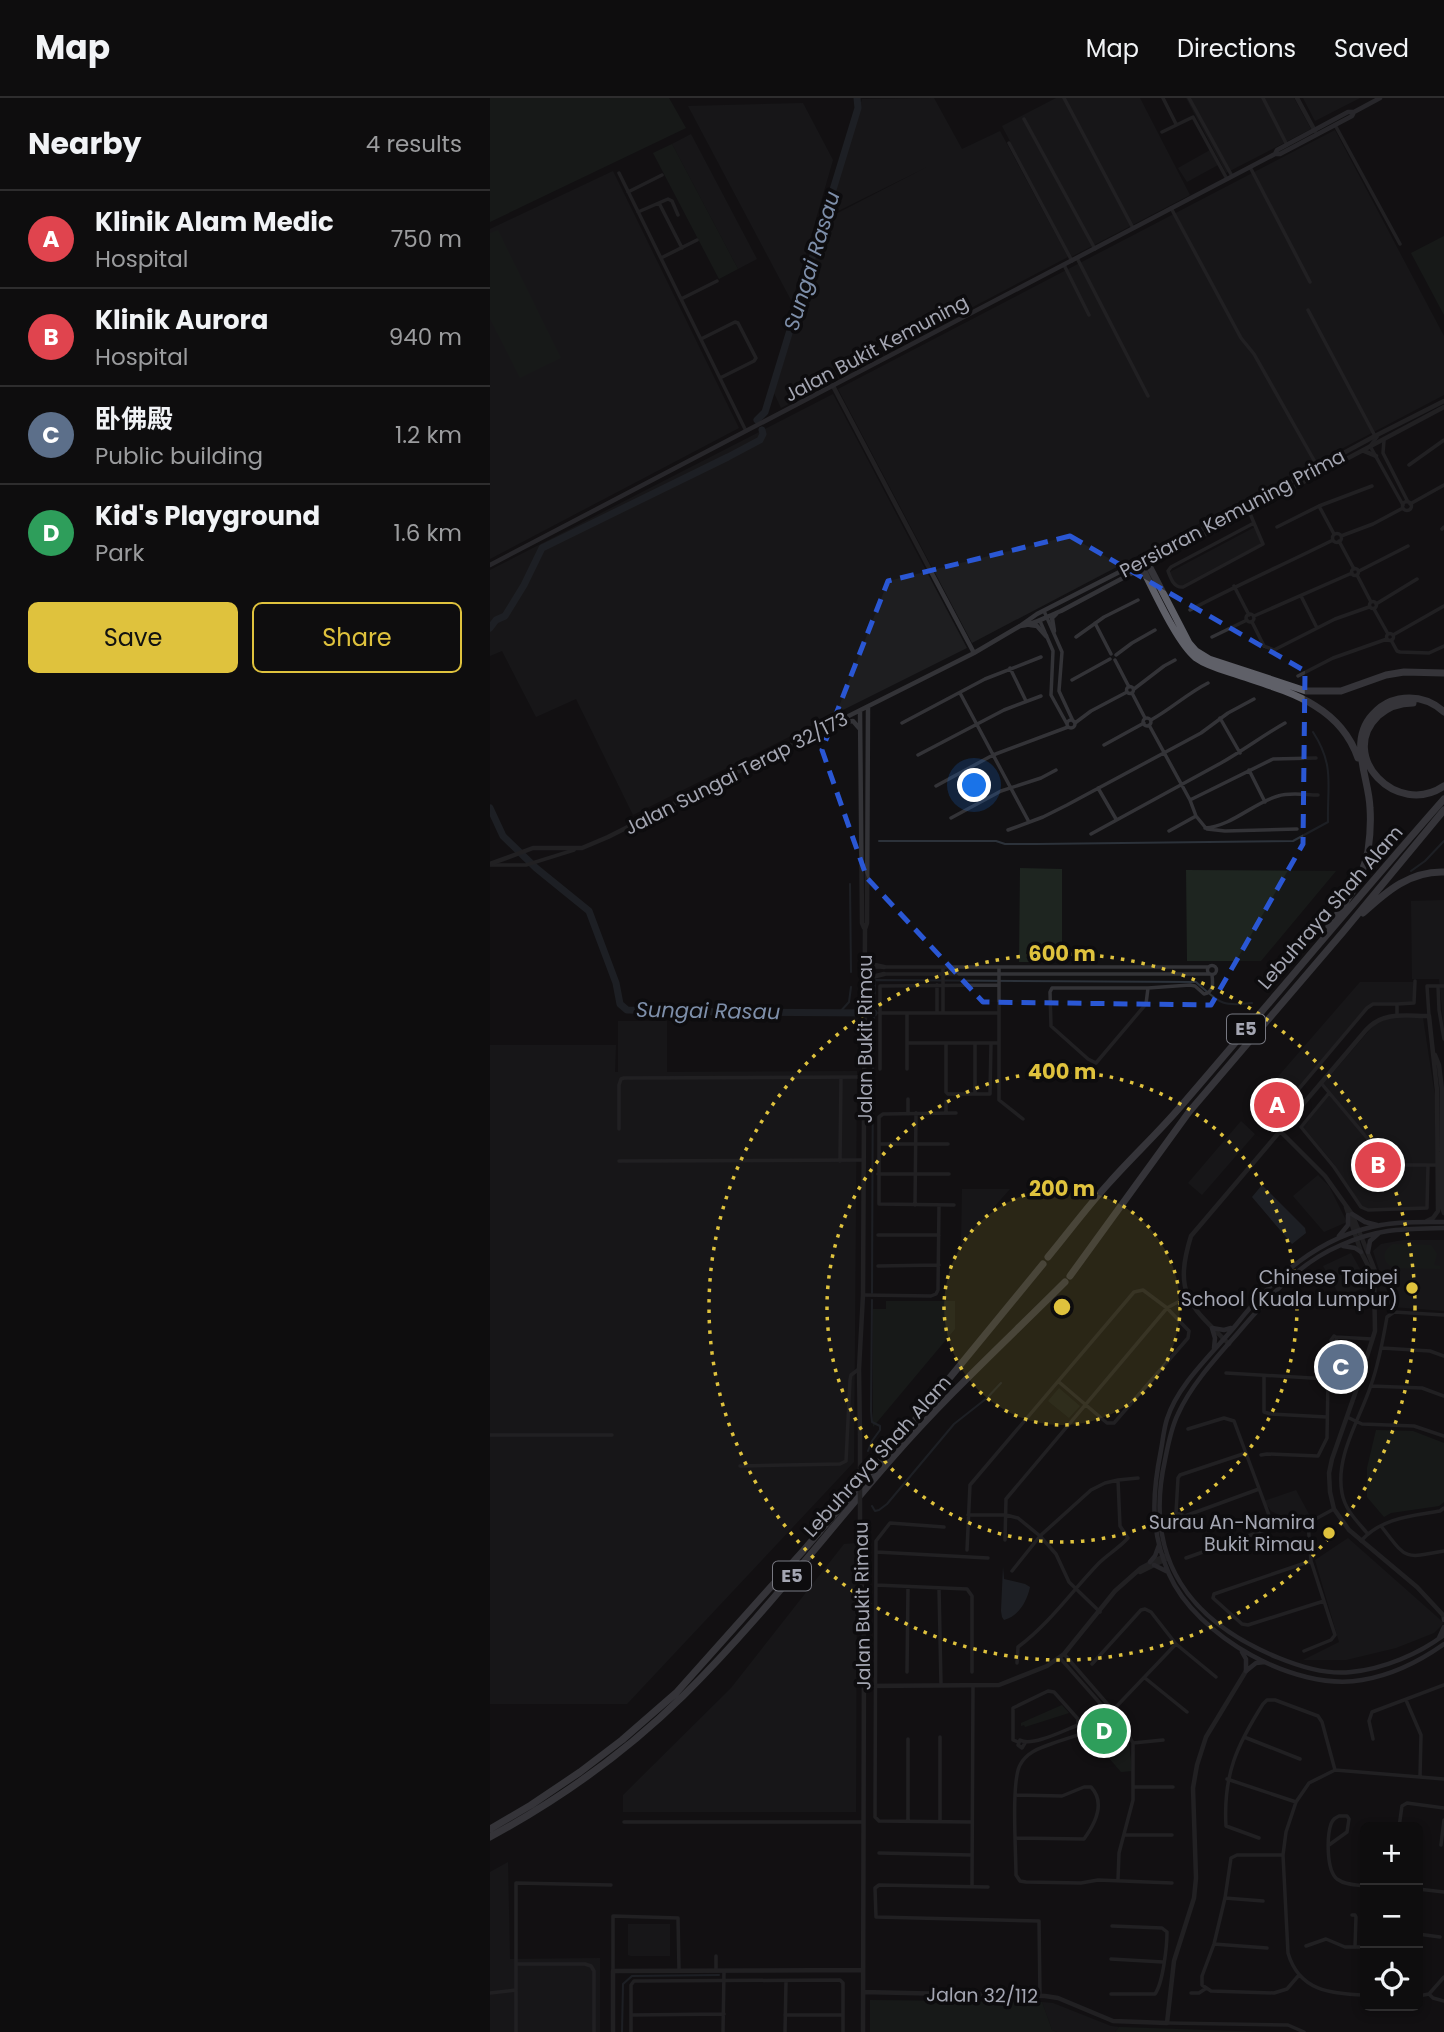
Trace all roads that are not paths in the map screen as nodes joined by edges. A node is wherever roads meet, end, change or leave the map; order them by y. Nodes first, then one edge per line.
1 (1064, 98) edge
2 (1163, 98) edge
3 (1189, 98) edge
4 (1263, 98) edge
5 (1297, 98) edge
6 (1380, 98) edge
7 (1354, 112) junction
8 (1024, 119) dead end
9 (1177, 125) junction
10 (1335, 125) junction
11 (1162, 132) dead end
12 (1315, 132) junction
13 (1009, 143) dead end
14 (1287, 145) junction
15 (1275, 154) junction
16 (1250, 167) junction
17 (619, 173) dead end
18 (662, 175) dead end
19 (1229, 178) junction
20 (628, 192) junction
21 (659, 203) junction
22 (1171, 208) junction
23 (638, 212) junction
24 (678, 215) dead end
25 (1133, 228) junction
26 (697, 240) dead end
27 (1400, 244) dead end
28 (682, 248) junction
29 (1095, 248) junction
30 (661, 258) junction
31 (1074, 259) junction
32 (1064, 265) junction
33 (718, 281) dead end
34 (1310, 282) dead end
35 (681, 299) junction
36 (1308, 310) dead end
37 (1088, 315) dead end
38 (701, 339) junction
39 (720, 378) junction
40 (833, 386) junction
41 (1148, 396) dead end
42 (1444, 401) edge
43 (1444, 407) edge
44 (746, 431) junction
45 (1391, 435) junction
46 (1376, 436) junction
47 (1444, 440) edge
48 (1370, 446) junction
49 (1358, 453) junction
50 (1376, 456) junction
51 (1315, 461) dead end
52 (1409, 465) dead end
53 (1444, 485) edge
54 (1372, 486) dead end
55 (1409, 503) junction
56 (1319, 506) junction
57 (1403, 507) junction
58 (1249, 510) junction
59 (1254, 523) junction
60 (1277, 527) dead end
61 (1335, 534) junction
62 (1340, 539) junction
63 (1333, 540) junction
64 (1408, 546) dead end
65 (1146, 562) junction
66 (490, 565) edge
67 (1355, 572) junction
68 (1417, 579) dead end
69 (1234, 586) junction
70 (1301, 596) junction
71 (1138, 600) dead end
72 (1373, 605) junction
73 (1444, 606) edge
74 (1190, 610) dead end
75 (1060, 611) junction
76 (1045, 614) junction
77 (1038, 617) junction
78 (1250, 618) junction
79 (1095, 623) junction
80 (1029, 625) junction
81 (1020, 626) junction
82 (1317, 628) junction
83 (1155, 630) dead end
84 (1054, 631) junction
85 (1046, 636) junction
86 (1076, 637) dead end
87 (1212, 637) dead end
88 (1390, 637) junction
89 (1444, 646) edge
90 (974, 653) junction
91 (1041, 657) dead end
92 (1113, 657) junction
93 (1175, 660) dead end
94 (1054, 664) junction
95 (1062, 665) junction
96 (1010, 668) junction
97 (1444, 673) edge
98 (1298, 676) dead end
99 (1072, 680) dead end
100 (1208, 683) dead end
101 (1131, 690) junction
102 (960, 693) junction
103 (1041, 695) dead end
104 (1254, 699) dead end
105 (879, 701) junction
106 (1027, 701) junction
107 (868, 707) junction
108 (860, 711) junction
109 (1444, 712) edge
110 (1220, 718) junction
111 (1444, 719) edge
112 (1074, 722) junction
113 (1147, 722) junction
114 (902, 723) dead end
115 (977, 723) junction
116 (1285, 723) dead end
117 (833, 724) junction
118 (1068, 725) junction
119 (868, 732) junction
120 (861, 733) junction
121 (1104, 745) dead end
122 (1240, 752) junction
123 (1164, 753) junction
124 (918, 755) dead end
125 (993, 755) junction
126 (1316, 758) dead end
127 (1056, 770) dead end
128 (1249, 771) junction
129 (1365, 779) junction
130 (1181, 784) junction
131 (936, 786) dead end
132 (1444, 786) edge
133 (1010, 788) junction
134 (1098, 788) junction
135 (1318, 795) dead end
136 (1444, 799) edge
137 (1190, 800) junction
138 (1265, 802) junction
139 (1444, 810) edge
140 (1196, 816) junction
141 (951, 818) dead end
142 (1115, 820) junction
143 (1029, 822) junction
144 (1227, 822) junction
145 (1205, 828) junction
146 (1297, 829) dead end
147 (1008, 830) dead end
148 (1169, 831) dead end
149 (1225, 831) junction
150 (1091, 834) dead end
151 (576, 849) junction
152 (490, 864) edge
153 (1444, 872) edge
154 (864, 929) junction
155 (1343, 932) junction
156 (865, 943) junction
157 (1310, 953) junction
158 (865, 967) junction
159 (884, 967) junction
160 (943, 967) junction
161 (950, 967) junction
162 (999, 967) junction
163 (1209, 967) junction
164 (884, 974) junction
165 (950, 974) junction
166 (1211, 974) junction
167 (866, 975) junction
168 (943, 980) junction
169 (999, 980) junction
170 (1415, 981) dead end
171 (937, 985) junction
172 (1438, 986) junction
173 (1444, 986) edge
174 (1148, 988) junction
175 (866, 989) junction
176 (1397, 1004) junction
177 (879, 1013) junction
178 (937, 1013) junction
179 (943, 1013) junction
180 (999, 1013) junction
181 (907, 1014) junction
182 (1397, 1016) junction
183 (1429, 1016) junction
184 (1431, 1036) junction
185 (1444, 1036) edge
186 (908, 1042) junction
187 (946, 1043) junction
188 (975, 1043) junction
189 (991, 1043) junction
190 (999, 1043) junction
191 (1434, 1054) junction
192 (880, 1069) dead end
193 (907, 1069) dead end
194 (841, 1077) junction
195 (865, 1077) junction
196 (1321, 1083) junction
197 (1329, 1093) junction
198 (975, 1094) junction
199 (908, 1099) dead end
200 (946, 1101) dead end
201 (1254, 1103) dead end
202 (916, 1113) junction
203 (946, 1113) junction
204 (956, 1113) dead end
205 (908, 1114) junction
206 (1023, 1119) dead end
207 (1443, 1128) edge
208 (619, 1129) dead end
209 (1280, 1130) junction
210 (1438, 1137) junction
211 (878, 1144) junction
212 (916, 1144) junction
213 (948, 1144) dead end
214 (864, 1160) junction
215 (619, 1161) dead end
216 (840, 1161) junction
217 (1428, 1165) junction
218 (1438, 1165) junction
219 (878, 1174) junction
220 (915, 1174) junction
221 (949, 1174) dead end
222 (915, 1205) junction
223 (939, 1205) junction
224 (954, 1205) dead end
225 (1444, 1213) edge
226 (1350, 1215) junction
227 (1426, 1222) junction
228 (1444, 1222) edge
229 (1379, 1225) junction
230 (1444, 1228) edge
231 (1357, 1232) junction
232 (1380, 1232) junction
233 (878, 1235) dead end
234 (939, 1235) junction
235 (1359, 1238) junction
236 (1336, 1239) junction
237 (1339, 1246) junction
238 (1365, 1252) junction
239 (939, 1265) junction
240 (878, 1266) dead end
241 (863, 1295) junction
242 (1187, 1297) junction
243 (1167, 1308) junction
244 (1444, 1315) edge
245 (1212, 1328) junction
246 (1234, 1328) junction
247 (1336, 1339) dead end
248 (1372, 1339) junction
249 (1227, 1341) junction
250 (1381, 1348) junction
251 (1213, 1352) junction
252 (1444, 1356) edge
253 (859, 1370) junction
254 (1226, 1373) dead end
255 (1264, 1376) junction
256 (1328, 1379) junction
257 (1059, 1382) junction
258 (1371, 1386) junction
259 (1357, 1388) junction
260 (1444, 1396) edge
261 (1084, 1405) junction
262 (1327, 1417) junction
263 (1347, 1417) junction
264 (1356, 1422) junction
265 (1188, 1429) dead end
266 (612, 1435) dead end
267 (490, 1436) edge
268 (1444, 1436) edge
269 (1246, 1453) junction
270 (1261, 1455) dead end
271 (740, 1466) dead end
272 (1138, 1478) dead end
273 (1118, 1480) junction
274 (1259, 1489) junction
275 (1444, 1508) edge
276 (1334, 1509) junction
277 (968, 1515) junction
278 (1006, 1515) junction
279 (1270, 1518) junction
280 (1308, 1523) junction
281 (1381, 1526) junction
282 (944, 1527) dead end
283 (1367, 1533) junction
284 (1040, 1536) junction
285 (1005, 1540) dead end
286 (1360, 1541) junction
287 (1159, 1544) junction
288 (967, 1550) dead end
289 (1444, 1551) edge
290 (876, 1552) junction
291 (1166, 1557) junction
292 (988, 1558) dead end
293 (1186, 1558) dead end
294 (1311, 1561) junction
295 (1152, 1563) junction
296 (1012, 1571) dead end
297 (1168, 1572) junction
298 (876, 1585) junction
299 (908, 1586) junction
300 (939, 1588) junction
301 (1075, 1588) junction
302 (1324, 1601) junction
303 (1100, 1612) junction
304 (1201, 1614) junction
305 (1444, 1618) edge
306 (1444, 1627) edge
307 (1441, 1637) edge
308 (1176, 1644) junction
309 (1443, 1644) edge
310 (1251, 1647) junction
311 (1241, 1650) junction
312 (1304, 1651) dead end
313 (1062, 1656) junction
314 (1253, 1656) junction
315 (1017, 1663) dead end
316 (1269, 1663) junction
317 (1092, 1664) dead end
318 (1246, 1671) junction
319 (907, 1672) dead end
320 (972, 1672) dead end
321 (1144, 1677) junction
322 (1216, 1677) dead end
323 (941, 1685) junction
324 (972, 1685) junction
325 (1444, 1685) edge
326 (864, 1686) junction
327 (876, 1686) junction
328 (1406, 1700) junction
329 (1110, 1711) junction
330 (1186, 1712) dead end
331 (940, 1737) dead end
332 (1244, 1737) junction
333 (908, 1739) dead end
334 (1373, 1739) dead end
335 (1163, 1740) dead end
336 (1133, 1743) junction
337 (1024, 1745) junction
338 (1032, 1752) junction
339 (1300, 1759) dead end
340 (1335, 1770) junction
341 (1420, 1777) junction
342 (1227, 1779) junction
343 (1444, 1779) edge
344 (1134, 1787) junction
345 (1173, 1787) dead end
346 (1016, 1795) junction
347 (1296, 1802) junction
348 (1444, 1808) edge
349 (1444, 1820) edge
350 (908, 1821) junction
351 (624, 1822) dead end
352 (863, 1822) junction
353 (940, 1822) junction
354 (972, 1822) junction
355 (1400, 1822) edge
356 (490, 1829) edge
357 (1124, 1835) junction
358 (1172, 1835) dead end
359 (490, 1837) edge
360 (1016, 1838) junction
361 (1259, 1838) dead end
362 (1329, 1845) junction
363 (1441, 1845) dead end
364 (880, 1853) dead end
365 (972, 1855) junction
366 (1283, 1855) junction
367 (1118, 1880) junction
368 (1172, 1883) dead end
369 (611, 1885) dead end
370 (1360, 1885) edge
371 (972, 1887) junction
372 (988, 1887) dead end
373 (1423, 1890) edge
374 (1444, 1892) edge
375 (1225, 1898) junction
376 (1263, 1900) dead end
377 (1352, 1915) dead end
378 (1112, 1926) dead end
379 (1423, 1935) edge
380 (1440, 1937) dead end
381 (1214, 1944) junction
382 (1306, 1946) dead end
383 (1355, 1947) junction
384 (1360, 1947) edge
385 (1267, 1948) dead end
386 (716, 1956) dead end
387 (1111, 1959) dead end
388 (1163, 1962) junction
389 (516, 1964) junction
390 (1173, 1964) junction
391 (679, 1970) junction
392 (716, 1970) junction
393 (724, 1970) junction
394 (863, 1970) junction
395 (613, 1971) junction
396 (1298, 1975) junction
397 (1444, 1977) edge
398 (724, 1981) junction
399 (786, 1981) junction
400 (1205, 1989) junction
401 (516, 1990) junction
402 (863, 1992) junction
403 (490, 1993) edge
404 (1191, 1993) dead end
405 (1111, 1994) dead end
406 (1429, 1994) junction
407 (1360, 1995) edge
408 (1423, 1995) edge
409 (1040, 1996) junction
410 (1444, 2001) edge
411 (723, 2014) junction
412 (631, 2015) junction
413 (785, 2015) junction
414 (843, 2015) junction
415 (1167, 2022) junction
416 (516, 2032) edge
417 (594, 2032) edge
418 (613, 2032) edge
419 (631, 2032) edge
420 (723, 2032) edge
421 (785, 2032) edge
422 (843, 2032) edge
423 (863, 2032) edge
424 (1304, 2032) edge

1 - 25 street
2 - 9 street
3 - 19 street
4 - 14 street
5 - 12 street
6 - 7 main road, Jalan Bukit Kemuning
7 - 10 main road, Jalan Bukit Kemuning
7 - 12 main road, Jalan Bukit Kemuning
8 - 29 street
9 - 11 street
9 - 19 street
10 - 12 main road, Jalan Bukit Kemuning
10 - 27 street
12 - 14 main road, Jalan Bukit Kemuning
12 - 15 main road, Jalan Bukit Kemuning
13 - 31 street
14 - 15 main road, Jalan Bukit Kemuning
15 - 16 main road, Jalan Bukit Kemuning
16 - 19 main road, Jalan Bukit Kemuning
16 - 34 street
17 - 20 street
18 - 20 street
19 - 22 main road, Jalan Bukit Kemuning
20 - 23 street
21 - 23 street
21 - 24 street
21 - 28 street
22 - 25 main road, Jalan Bukit Kemuning
22 - 51 street
23 - 30 street
25 - 29 main road, Jalan Bukit Kemuning
26 - 28 street
28 - 30 street
29 - 31 main road, Jalan Bukit Kemuning
30 - 35 street
31 - 32 main road, Jalan Bukit Kemuning
31 - 41 street
32 - 37 street
32 - 40 main road, Jalan Bukit Kemuning
33 - 35 street
35 - 38 street
36 - 46 street
38 - 39 street
38 - 39 street
39 - 44 street
40 - 44 main road, Jalan Bukit Kemuning
40 - 90 street
42 - 46 street, Persiaran Kemuning Prima
43 - 45 street, Persiaran Kemuning Prima
44 - 66 main road, Jalan Bukit Kemuning
45 - 48 street, Persiaran Kemuning Prima
45 - 55 street
46 - 48 street
46 - 65 street, Persiaran Kemuning Prima
47 - 52 street
48 - 49 street, Persiaran Kemuning Prima
48 - 50 street
49 - 50 street
49 - 58 street, Persiaran Kemuning Prima
50 - 57 street
53 - 55 street
54 - 56 street
55 - 57 street
55 - 57 street
56 - 60 street
56 - 61 street
57 - 62 street
58 - 59 street
58 - 65 street, Persiaran Kemuning Prima
59 - 59 street
61 - 62 street
61 - 63 street
62 - 63 street
62 - 67 street
63 - 69 street
64 - 67 street
65 - 75 street, Persiaran Kemuning Prima
65 - 76 street, Persiaran Kemuning Prima
65 - 97 highway
65 - 129 highway
67 - 70 street
67 - 72 street
68 - 72 street
69 - 74 street
69 - 78 street
70 - 78 street
70 - 82 street
71 - 79 street
72 - 82 street
72 - 88 street
73 - 88 street
75 - 76 street, Persiaran Kemuning Prima
75 - 84 street
76 - 77 street, Persiaran Kemuning Prima
76 - 84 street
77 - 80 street, Persiaran Kemuning Prima
77 - 81 street, Persiaran Kemuning Prima
77 - 85 street
78 - 82 street
78 - 87 street
79 - 86 street
79 - 92 street
80 - 81 street, Persiaran Kemuning Prima
80 - 85 street
81 - 90 street, Persiaran Kemuning Prima
83 - 92 street
84 - 95 street
85 - 94 street
88 - 89 street
88 - 98 street
90 - 105 street, Jalan Sungai Terap 32/173
91 - 96 street
92 - 99 street
92 - 101 street
93 - 101 street
94 - 95 street
94 - 118 street
95 - 112 street
96 - 102 street
96 - 106 street
100 - 113 street
101 - 112 street
101 - 113 street
102 - 114 street
102 - 115 street
103 - 106 street
104 - 110 street
105 - 107 street, Jalan Sungai Terap 32/173
105 - 119 street
106 - 115 street
107 - 108 street, Jalan Sungai Terap 32/173
107 - 119 street, Jalan Bukit Rimau
108 - 117 street, Jalan Sungai Terap 32/173
108 - 120 street, Jalan Bukit Rimau
109 - 129 highway
110 - 122 street
110 - 123 street
111 - 132 highway
112 - 118 street
113 - 121 street
113 - 123 street
115 - 124 street
115 - 125 street
116 - 122 street
117 - 120 street
117 - 151 street, Jalan Sungai Terap 32/173
118 - 125 street
119 - 154 street, Jalan Bukit Rimau
120 - 154 street, Jalan Bukit Rimau
122 - 130 street
123 - 130 street
123 - 134 street
125 - 131 street
125 - 133 street
126 - 128 street
127 - 133 street
128 - 137 street
128 - 138 street
129 - 157 highway
130 - 137 street
130 - 142 street
133 - 141 street
133 - 143 street
134 - 142 street
134 - 143 street
135 - 138 street
136 - 157 highway, Lebuhraya Shah Alam / E5
137 - 140 street
138 - 144 street
139 - 155 highway, Lebuhraya Shah Alam / E5
140 - 145 street
140 - 148 street
142 - 150 street
143 - 147 street
144 - 145 street
144 - 149 street
145 - 149 street
146 - 149 street
151 - 152 street
151 - 152 street, Jalan Sungai Terap 32/173
153 - 155 highway
154 - 156 street, Jalan Bukit Rimau
155 - 359 highway, Lebuhraya Shah Alam / E5
156 - 158 street, Jalan Bukit Rimau
156 - 159 street
157 - 356 highway, Lebuhraya Shah Alam / E5
158 - 159 street
158 - 167 street, Jalan Bukit Rimau
159 - 160 street
160 - 161 street
160 - 168 street
161 - 162 street
161 - 165 street
162 - 163 street
162 - 169 street
163 - 166 street
163 - 166 street
164 - 167 street
164 - 168 street
164 - 175 street
165 - 168 street
165 - 169 street
166 - 169 street
166 - 174 street
167 - 175 street, Jalan Bukit Rimau
168 - 169 street
168 - 171 street
168 - 179 street
169 - 180 street
170 - 176 street
171 - 177 street
171 - 178 street
172 - 173 street
172 - 183 street
172 - 185 street
174 - 174 street
175 - 195 street, Jalan Bukit Rimau
176 - 182 street
176 - 201 street
177 - 181 street
177 - 192 street
178 - 179 street
178 - 181 street
179 - 180 street
180 - 190 street
181 - 186 street
182 - 183 street
182 - 196 street
183 - 184 street
184 - 185 street
184 - 191 street
186 - 187 street
186 - 193 street
187 - 188 street
187 - 198 street
188 - 189 street
188 - 198 street
189 - 190 street
189 - 198 street
190 - 206 street
191 - 207 street
191 - 210 street
194 - 195 street
194 - 208 street
194 - 216 street
195 - 214 street, Jalan Bukit Rimau
196 - 197 street
196 - 209 street
197 - 217 street
197 - 217 street
199 - 205 street
200 - 203 street
202 - 203 street
202 - 205 street
202 - 212 street
203 - 204 street
205 - 211 street
207 - 210 street
207 - 225 street
209 - 226 street
209 - 242 street
210 - 218 street
211 - 212 street
211 - 219 street
212 - 213 street
212 - 220 street
214 - 216 street
214 - 241 street, Jalan Bukit Rimau
215 - 216 street
217 - 218 street
218 - 227 street
219 - 220 street
219 - 222 street
220 - 221 street
220 - 222 street
222 - 223 street
223 - 224 street
223 - 234 street
226 - 229 main road
226 - 231 street
226 - 236 main road
227 - 228 main road
227 - 229 main road
229 - 231 main road
230 - 232 main road
231 - 235 street
231 - 236 main road
232 - 235 main road
232 - 238 main road
233 - 234 street
234 - 239 street
235 - 237 main road
235 - 238 street
236 - 246 main road
237 - 238 main road
237 - 249 main road
238 - 248 street
239 - 240 street
239 - 241 street
241 - 253 street, Jalan Bukit Rimau
242 - 243 street
242 - 245 street
243 - 257 street
243 - 261 street
243 - 261 street
244 - 250 street
245 - 246 main road
245 - 249 street
245 - 251 main road
246 - 249 main road
247 - 248 street
248 - 259 street
249 - 251 main road
249 - 291 main road
250 - 252 street
250 - 258 street
251 - 287 main road
253 - 271 street
253 - 326 street, Jalan Bukit Rimau, bridge
254 - 255 street
255 - 256 street
255 - 262 street
256 - 259 street
256 - 262 street
257 - 261 street
257 - 277 street
258 - 260 street
258 - 264 street
259 - 263 street
261 - 278 street
262 - 270 street
263 - 264 street
263 - 276 street
264 - 268 street
264 - 283 street
265 - 269 street
266 - 267 street
269 - 274 street
269 - 274 street
272 - 273 street
273 - 284 street
273 - 301 street
274 - 279 street
275 - 281 street
276 - 280 street
276 - 286 street
277 - 278 street
277 - 288 street
278 - 284 street
278 - 285 street
279 - 280 street
279 - 293 street
280 - 294 street
281 - 283 street
281 - 289 street
282 - 290 street
283 - 286 street
284 - 296 street
284 - 301 street
286 - 305 street
287 - 291 main road
287 - 295 main road
290 - 292 street
290 - 298 street
291 - 295 street
291 - 297 main road
291 - 304 main road
294 - 302 street
294 - 302 street
295 - 297 main road
295 - 303 street
297 - 304 main road
298 - 299 street
298 - 327 street
299 - 300 street
299 - 319 street
300 - 320 street
300 - 323 street
301 - 303 street
301 - 315 street
302 - 312 street
303 - 313 street
304 - 310 main road
304 - 311 main road
306 - 307 main road
307 - 310 main road
308 - 317 street
308 - 321 street
308 - 322 street
309 - 316 main road
310 - 314 main road
311 - 314 main road
311 - 318 main road
313 - 324 street
313 - 329 street
314 - 316 main road
314 - 318 main road
316 - 318 main road
318 - 390 street
321 - 329 street
321 - 330 street
323 - 324 street
323 - 327 street
324 - 354 street
325 - 328 street
326 - 327 street
326 - 352 street, Jalan Bukit Rimau
327 - 350 street
328 - 334 street
328 - 341 street
329 - 336 street
329 - 338 street
331 - 353 street
332 - 339 street
332 - 340 street
332 - 342 street
333 - 350 street
335 - 336 street
336 - 344 street
337 - 337 street
337 - 338 street
338 - 346 street
340 - 341 street
340 - 347 street
341 - 343 street
342 - 347 street
342 - 361 street
344 - 345 street
344 - 357 street
346 - 360 street
346 - 360 street
347 - 366 street
348 - 355 street
349 - 363 street
350 - 353 street
351 - 352 street
352 - 394 street, Jalan Bukit Rimau
353 - 354 street
354 - 365 street
357 - 358 street
357 - 367 street
360 - 367 street
362 - 362 street
362 - 370 street
364 - 365 street
365 - 371 street
366 - 375 street
366 - 396 street
367 - 368 street
369 - 389 street
371 - 372 street
371 - 409 street
373 - 374 street
375 - 376 street
375 - 381 street
377 - 383 street
378 - 388 street
379 - 380 street
381 - 385 street
381 - 400 street
382 - 383 street
383 - 384 street
386 - 392 street
387 - 388 street
388 - 390 street
388 - 405 street
389 - 401 street
389 - 417 street
390 - 415 street
391 - 392 street
391 - 395 street
391 - 395 street
392 - 393 street
393 - 394 street
393 - 398 street
394 - 402 street, Jalan Bukit Rimau
395 - 418 street
396 - 400 street
396 - 407 street
397 - 406 street
398 - 399 street
398 - 411 street
398 - 412 street
399 - 413 street
399 - 414 street
400 - 404 street
401 - 403 street
401 - 416 street
402 - 409 street, Jalan 32/112
402 - 423 street, Jalan Bukit Rimau
406 - 408 street
406 - 410 street
409 - 415 street, Jalan 32/112
411 - 412 street
411 - 420 street
412 - 419 street
413 - 414 street
413 - 421 street
414 - 422 street
415 - 424 street, Jalan 32/112

